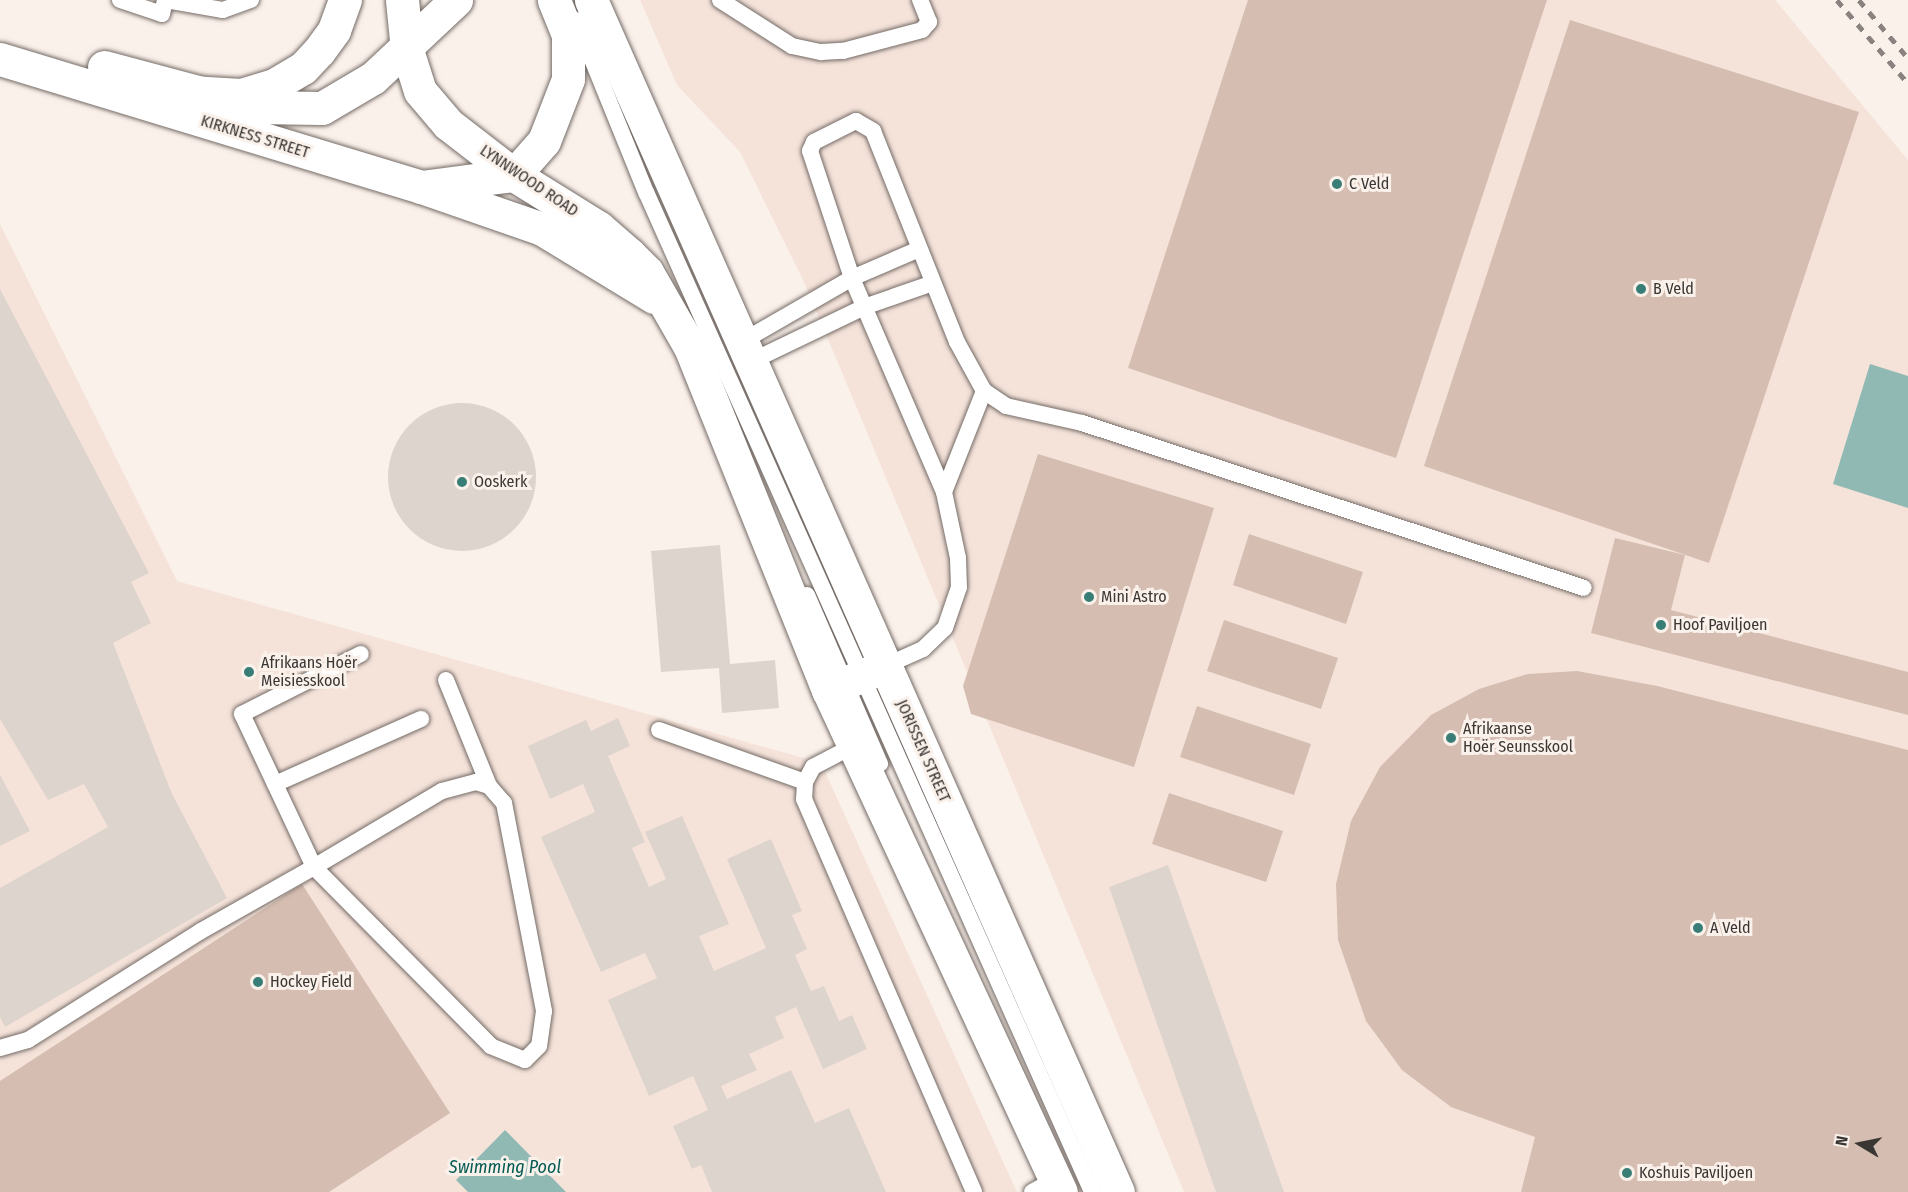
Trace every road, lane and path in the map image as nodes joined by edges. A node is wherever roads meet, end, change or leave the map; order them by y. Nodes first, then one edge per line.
1 (120, 0) edge
2 (166, 0) edge
3 (252, 0) edge
4 (345, 0) edge
5 (402, 0) edge
6 (411, 0) edge
7 (456, 0) edge
8 (554, 0) edge
9 (568, 0) edge
10 (591, 0) edge
11 (720, 0) edge
12 (920, 0) edge
13 (0, 37) edge
14 (410, 46) junction
15 (0, 59) edge
16 (190, 92) junction
17 (520, 170) junction
18 (421, 187) junction
19 (917, 250) junction
20 (852, 278) junction
21 (930, 284) junction
22 (663, 302) junction
23 (864, 307) junction
24 (706, 330) junction
25 (748, 351) junction
26 (984, 391) junction
27 (944, 492) junction
28 (1584, 588) dead end
29 (361, 654) dead end
30 (855, 678) junction
31 (446, 680) dead end
32 (421, 719) dead end
33 (658, 730) dead end
34 (853, 746) junction
35 (805, 782) junction
36 (275, 784) junction
37 (489, 786) junction
38 (314, 867) junction
39 (0, 1048) edge
40 (1055, 1189) edge
41 (974, 1192) edge
42 (1092, 1192) edge
43 (1118, 1192) edge

1 - 2 lane
2 - 3 lane
4 - 16 main road
5 - 14 main road, LYNNWOOD ROAD
6 - 14 lane, LYNNWOOD ROAD
7 - 14 main road, KIRKNESS STREET
8 - 17 main road
9 - 24 lane
10 - 24 main road
11 - 12 lane
13 - 16 main road, KIRKNESS STREET
14 - 16 main road, KIRKNESS STREET
14 - 17 main road, LYNNWOOD ROAD
15 - 18 main road, KIRKNESS STREET
17 - 18 main road, KIRKNESS STREET
17 - 22 main road, LYNNWOOD ROAD
17 - 24 lane, LYNNWOOD ROAD
18 - 22 main road
19 - 20 lane
19 - 20 lane
19 - 21 lane
20 - 23 lane
20 - 25 lane
21 - 23 lane
21 - 26 lane
22 - 24 main road, LYNNWOOD ROAD
23 - 25 lane
23 - 27 lane
24 - 25 main road, JORISSEN STREET
24 - 30 main road, JORISSEN STREET
25 - 30 main road, JORISSEN STREET
26 - 27 lane
26 - 28 lane
27 - 30 lane
29 - 36 lane
30 - 34 main road, JORISSEN STREET
30 - 40 lane, JORISSEN STREET
30 - 42 lane, JORISSEN STREET
30 - 43 main road, JORISSEN STREET
31 - 37 lane
32 - 36 lane
33 - 35 lane
34 - 35 lane
34 - 40 main road, JORISSEN STREET
35 - 41 lane
36 - 38 lane
37 - 38 lane
37 - 38 lane
38 - 39 lane

